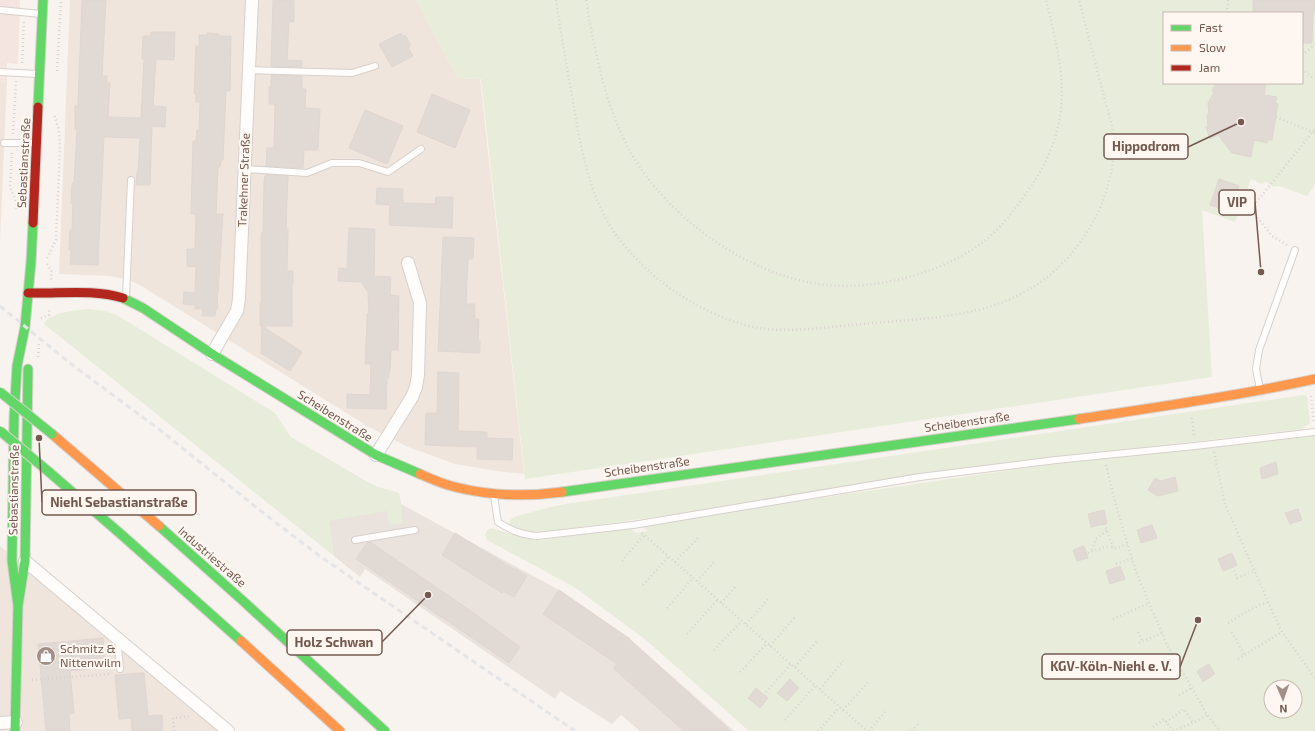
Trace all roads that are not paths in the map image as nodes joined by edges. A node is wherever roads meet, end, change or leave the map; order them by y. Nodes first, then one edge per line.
1 (43, 0) edge
2 (252, 0) edge
3 (0, 10) edge
4 (43, 14) junction
5 (375, 66) dead end
6 (249, 70) junction
7 (0, 72) edge
8 (40, 74) junction
9 (4, 143) dead end
10 (37, 143) junction
11 (421, 149) dead end
12 (245, 169) junction
13 (131, 180) dead end
14 (1296, 250) road end
15 (408, 263) dead end
16 (28, 293) junction
17 (126, 299) junction
18 (25, 326) junction
19 (212, 354) junction
20 (1312, 380) edge
21 (1260, 391) junction
22 (0, 392) edge
23 (0, 431) edge
24 (1315, 432) edge
25 (376, 455) junction
26 (494, 494) junction
27 (416, 530) dead end
28 (355, 540) dead end
29 (26, 561) junction
30 (18, 606) junction
31 (121, 641) junction
32 (120, 669) dead end
33 (0, 723) edge
34 (15, 726) edge
35 (228, 731) edge
36 (340, 731) edge
37 (385, 731) edge

1 - 4 main road, Sebastianstraße
2 - 6 street, Trakehner Straße
3 - 4 lane
4 - 8 main road, Sebastianstraße
5 - 6 lane
6 - 12 street, Trakehner Straße
7 - 8 lane
8 - 10 main road, Sebastianstraße
9 - 10 lane
10 - 16 main road, Sebastianstraße
11 - 12 lane
12 - 19 street, Trakehner Straße
13 - 17 lane
14 - 21 lane
15 - 25 street
16 - 17 main road, Scheibenstraße
16 - 18 main road, Sebastianstraße
17 - 19 main road, Scheibenstraße
18 - 29 main road, Sebastianstraße
18 - 30 main road, Sebastianstraße
19 - 25 main road, Scheibenstraße
20 - 21 main road, Scheibenstraße
21 - 26 main road, Scheibenstraße
22 - 37 main road, Industriestraße, bridge
23 - 36 main road, bridge
24 - 26 lane
25 - 26 main road, Scheibenstraße
27 - 28 lane
29 - 30 main road, Sebastianstraße
29 - 31 street
30 - 34 main road, Sebastianstraße
31 - 32 lane
31 - 35 street
33 - 34 street

